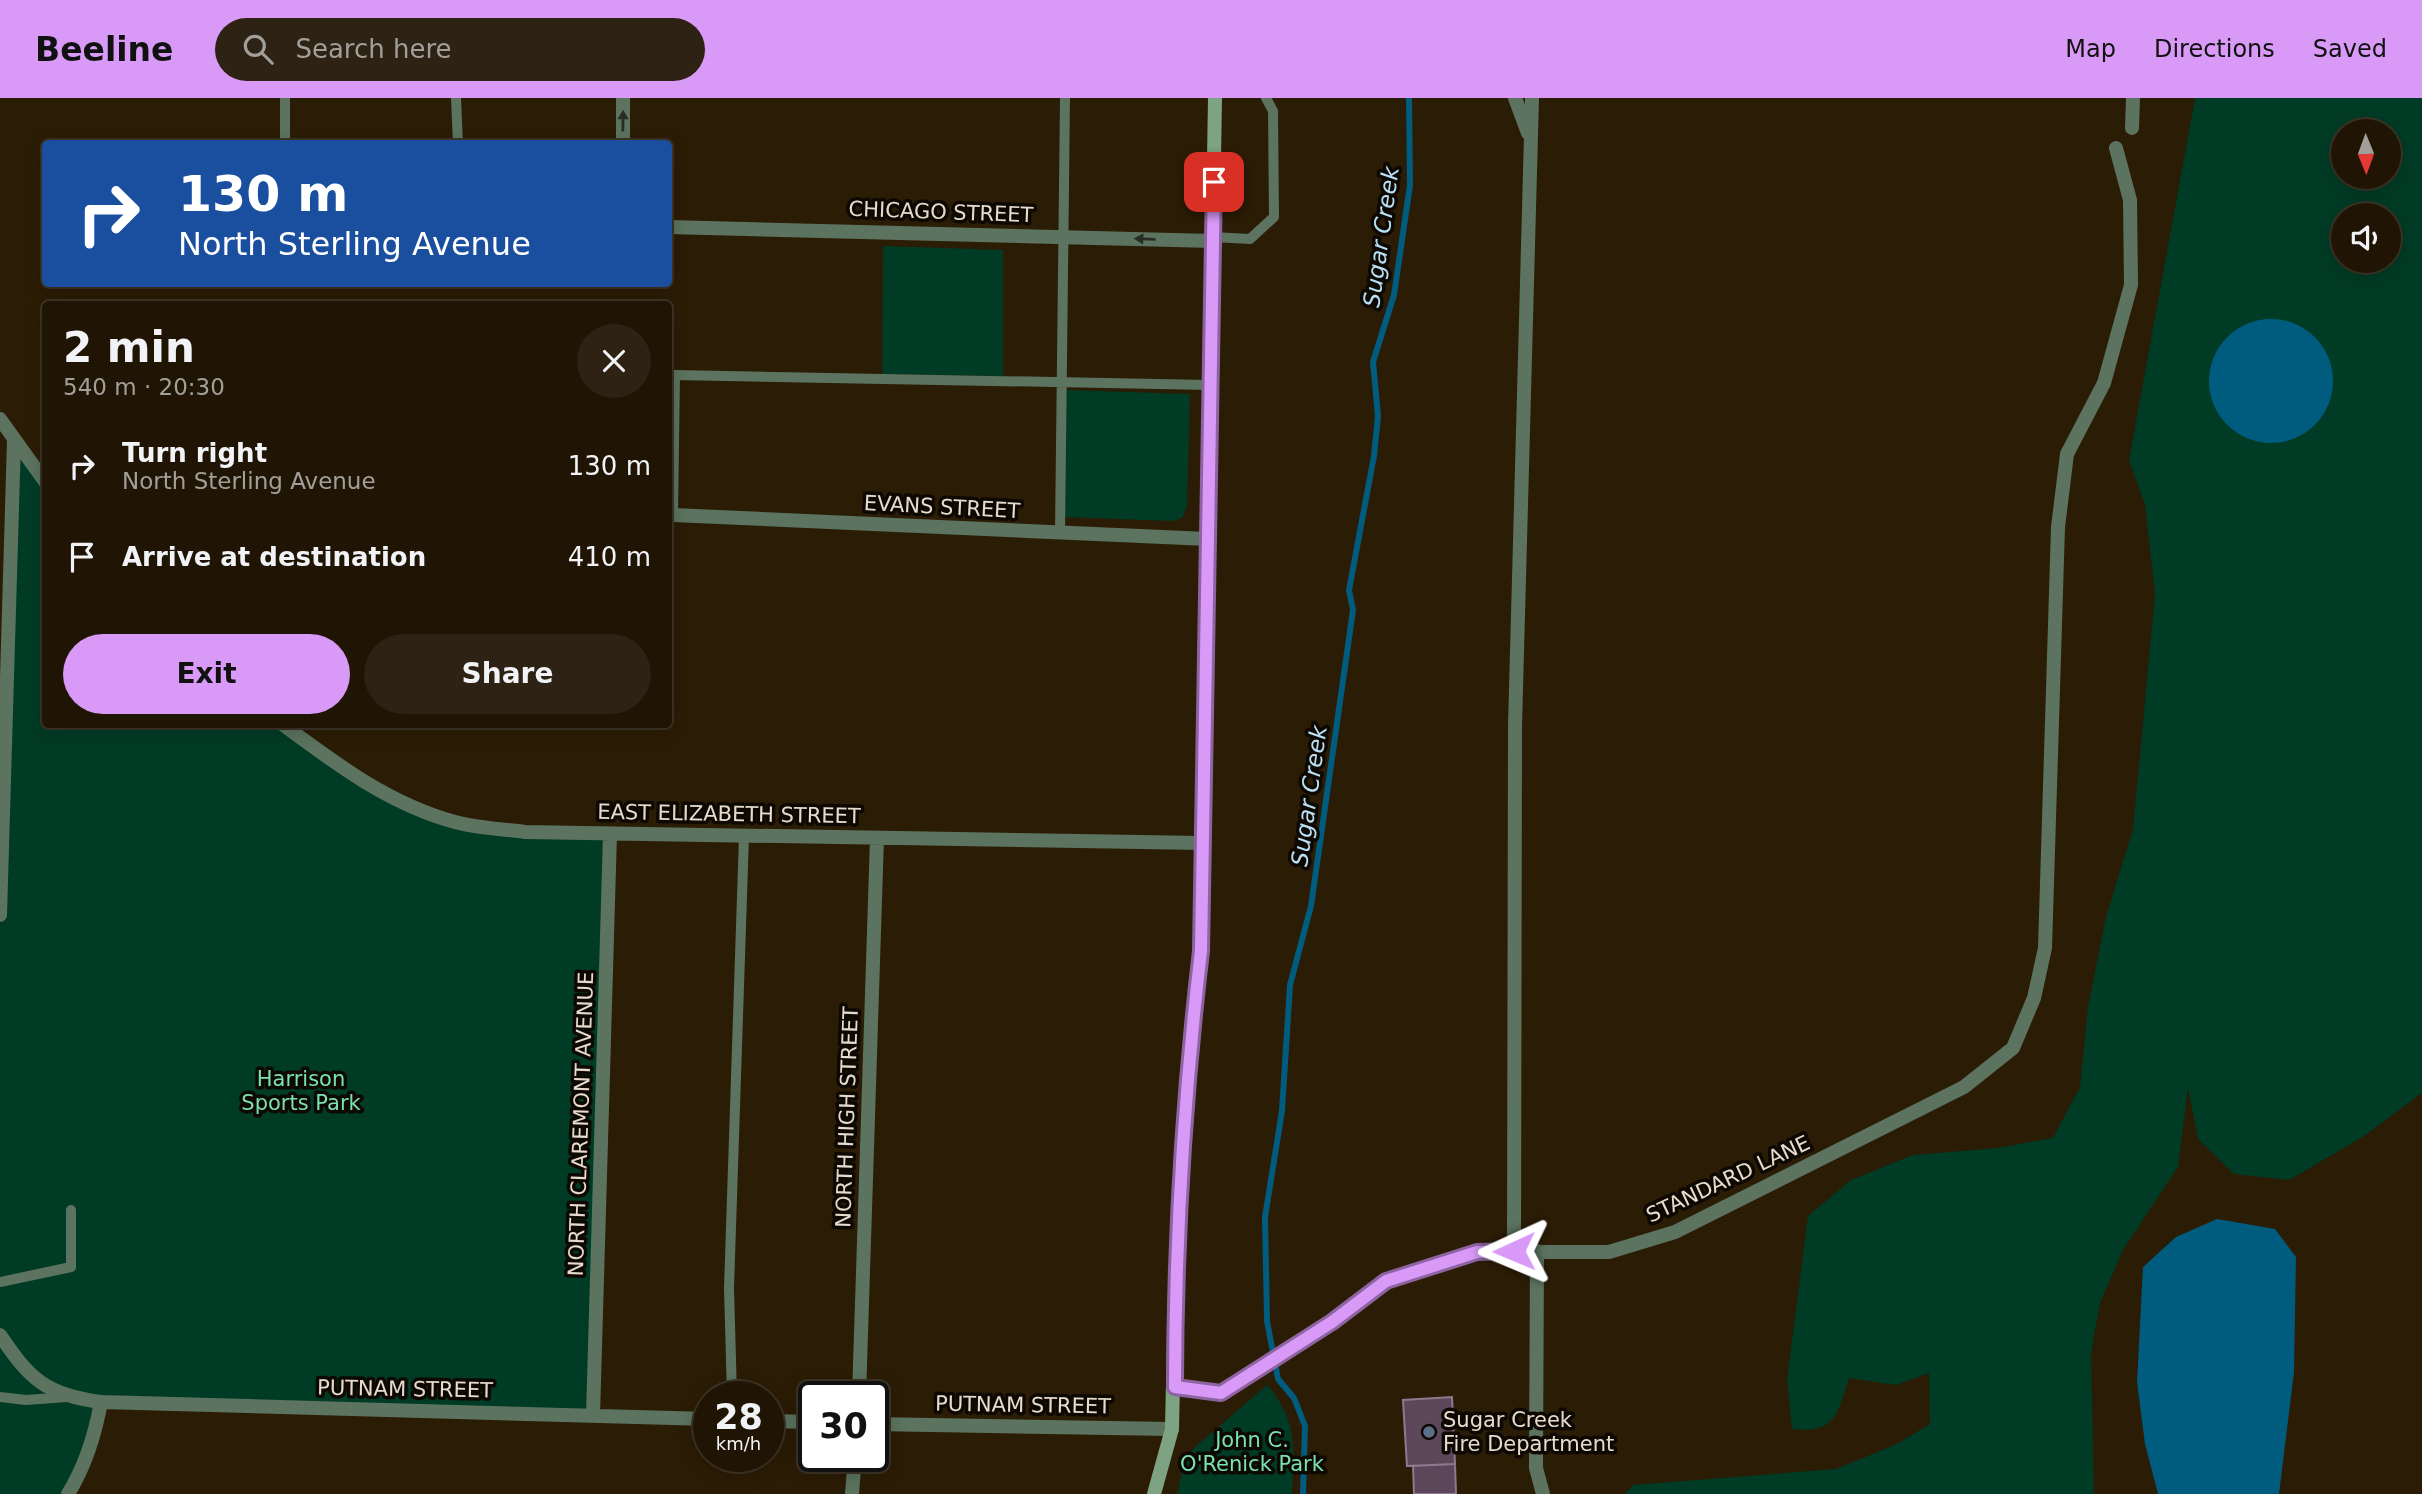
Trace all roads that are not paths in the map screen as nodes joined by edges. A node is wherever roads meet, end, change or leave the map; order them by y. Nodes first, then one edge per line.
1 (285, 98) edge
2 (456, 98) edge
3 (623, 98) edge
4 (1065, 98) edge
5 (1215, 98) edge
6 (1266, 98) edge
7 (1515, 98) edge
8 (1532, 98) edge
9 (2133, 98) edge
10 (2132, 128) dead end
11 (285, 140) edge
12 (458, 140) edge
13 (622, 140) edge
14 (1531, 140) junction
15 (2116, 148) dead end
16 (672, 227) edge
17 (1063, 237) junction
18 (1213, 239) junction
19 (1061, 383) junction
20 (1210, 385) junction
21 (0, 419) edge
22 (14, 440) junction
23 (42, 478) edge
24 (673, 515) joint
25 (1059, 533) junction
26 (1208, 539) junction
27 (287, 728) edge
28 (610, 834) junction
29 (744, 836) junction
30 (877, 838) junction
31 (1203, 843) junction
32 (0, 915) edge
33 (71, 1210) dead end
34 (1514, 1251) junction
35 (1537, 1251) junction
36 (0, 1282) edge
37 (0, 1335) edge
38 (732, 1381) edge
39 (859, 1381) edge
40 (1175, 1387) junction
41 (0, 1397) edge
42 (67, 1397) junction
43 (101, 1402) junction
44 (593, 1415) junction
45 (693, 1418) edge
46 (889, 1424) edge
47 (1172, 1429) junction
48 (854, 1472) edge
49 (68, 1494) edge
50 (852, 1494) edge
51 (1154, 1494) edge
52 (1543, 1494) edge

1 - 11 lane
2 - 12 lane
13 -> 3 street
4 - 17 lane
5 - 18 main road
6 - 18 lane
7 - 14 street
8 - 14 street
9 - 10 street
14 - 34 street
15 - 35 street, STANDARD LANE
16 - 17 street, CHICAGO STREET
18 -> 17 street, CHICAGO STREET
17 - 19 lane
18 - 20 main road
19 - 20 lane
19 - 24 lane
19 - 25 lane
20 - 26 main road
21 - 22 street
22 - 23 street
22 - 32 street
24 - 25 street, EVANS STREET
25 - 26 street, EVANS STREET
26 - 31 main road
27 - 28 street, EAST ELIZABETH STREET
28 - 29 street, EAST ELIZABETH STREET
28 - 44 street, NORTH CLAREMONT AVENUE
29 - 30 street, EAST ELIZABETH STREET
29 - 38 lane
30 - 31 street, EAST ELIZABETH STREET
30 - 39 street, NORTH HIGH STREET
31 - 40 main road
33 - 36 lane
34 - 35 street, STANDARD LANE
34 - 40 street, STANDARD LANE
35 - 52 street
37 - 42 street
40 - 47 main road
41 - 42 lane
42 - 43 street, PUTNAM STREET
43 - 44 street, PUTNAM STREET
43 - 49 street
44 - 45 street, PUTNAM STREET
46 - 47 street, PUTNAM STREET
47 - 51 main road
48 - 50 street

